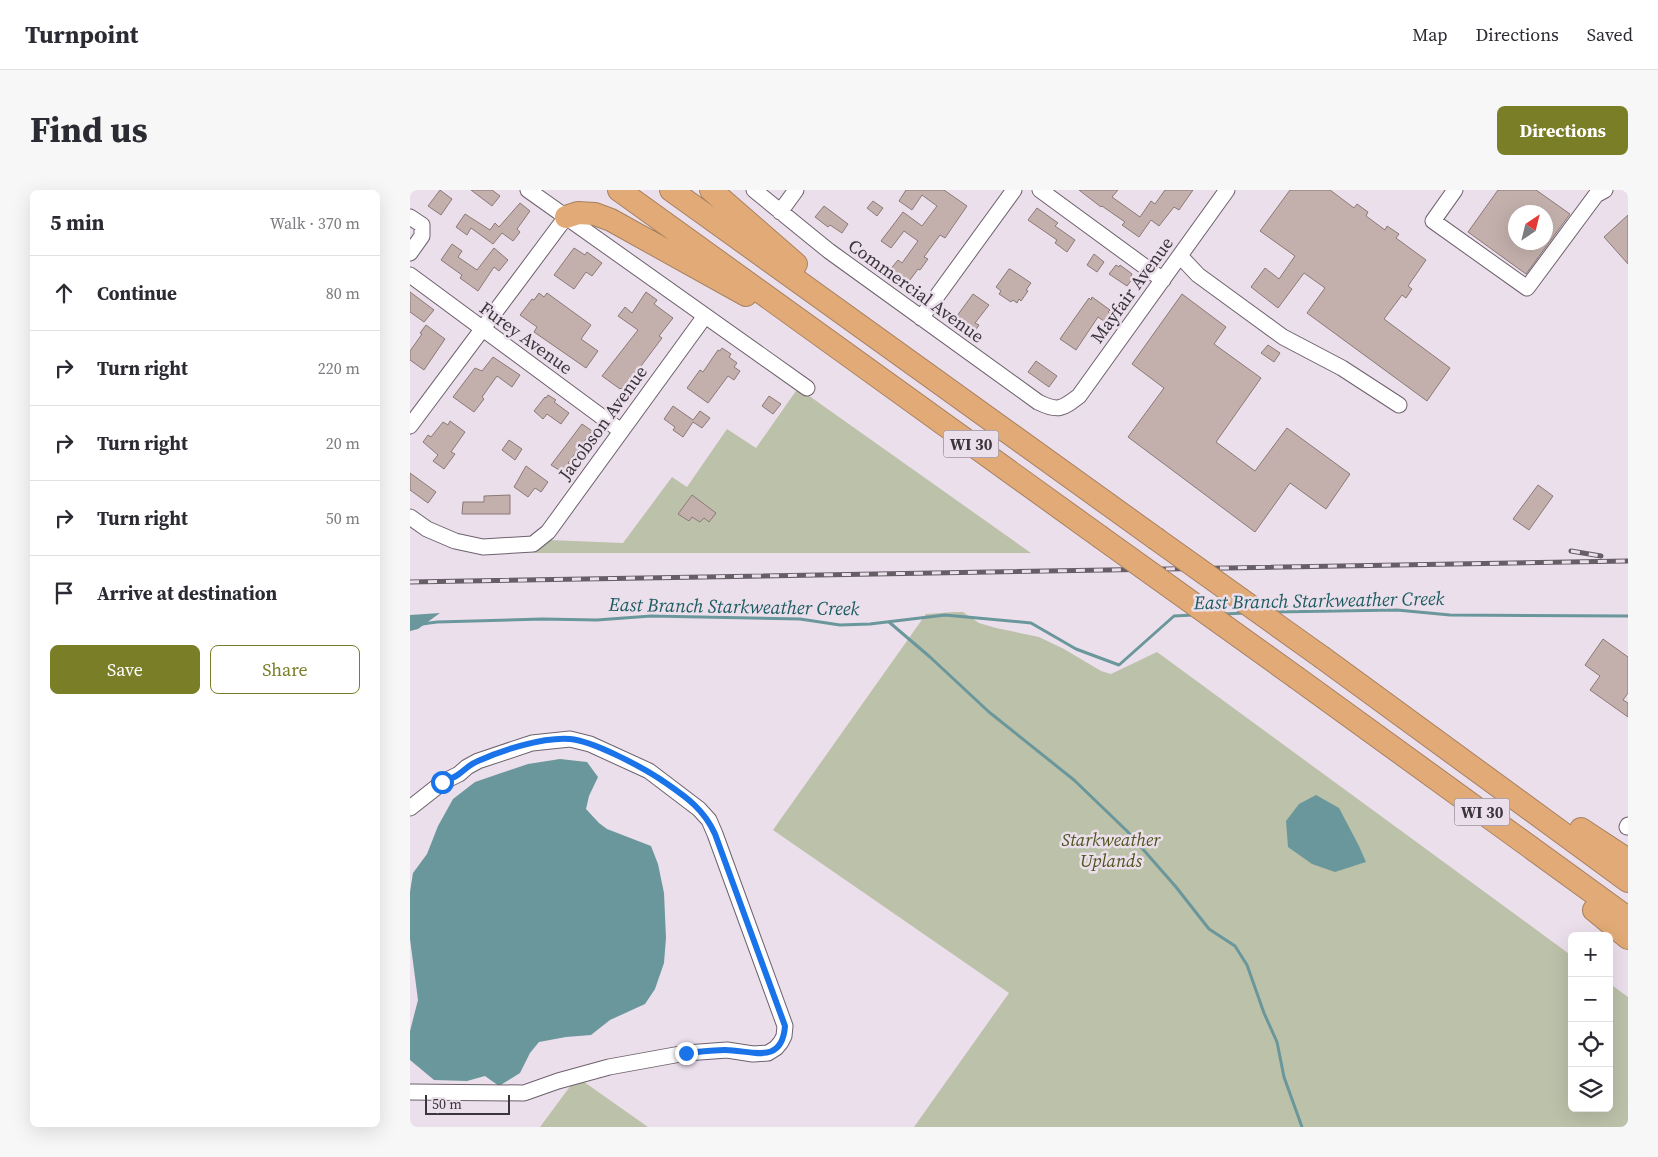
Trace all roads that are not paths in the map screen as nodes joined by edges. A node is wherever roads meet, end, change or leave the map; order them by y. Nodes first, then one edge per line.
1 (528, 190) edge
2 (619, 190) edge
3 (672, 190) edge
4 (711, 190) edge
5 (754, 190) edge
6 (796, 190) edge
7 (1014, 190) edge
8 (1040, 190) edge
9 (1228, 190) edge
10 (1455, 190) edge
11 (1597, 192) edge
12 (780, 212) junction
13 (566, 217) junction
14 (410, 218) edge
15 (410, 253) edge
16 (1180, 256) junction
17 (410, 275) edge
18 (1163, 280) junction
19 (705, 316) junction
20 (921, 318) junction
21 (483, 329) junction
22 (844, 351) junction
23 (921, 370) junction
24 (807, 388) dead end
25 (1399, 405) dead end
26 (1063, 408) joint
27 (410, 426) edge
28 (621, 431) junction
29 (410, 517) edge
30 (1336, 707) junction
31 (1434, 740) junction
32 (410, 808) edge
33 (1628, 860) edge
34 (1628, 881) edge
35 (1628, 918) edge
36 (1628, 938) edge
37 (410, 1092) edge

1 - 13 street
2 - 22 highway, WI 30
3 - 23 highway, WI 30
4 - 23 highway
5 - 12 street, Commercial Avenue
6 - 12 street
7 - 20 street
8 - 18 street
9 - 16 street, Mayfair Avenue
10 - 11 street
12 - 20 street, Commercial Avenue
13 - 19 street
13 - 21 street
13 - 22 highway
14 - 15 street
16 - 18 street, Mayfair Avenue
16 - 25 street
17 - 21 street, Furey Avenue
18 - 26 street, Mayfair Avenue
19 - 24 street
19 - 28 street, Jacobson Avenue
20 - 26 street, Commercial Avenue
21 - 27 street
21 - 28 street, Furey Avenue
22 - 30 highway, WI 30, bridge
23 - 31 highway, WI 30, bridge
28 - 29 street, Jacobson Avenue
30 - 35 highway, WI 30
30 - 36 highway
31 - 33 highway
31 - 34 highway, WI 30
32 - 37 street

